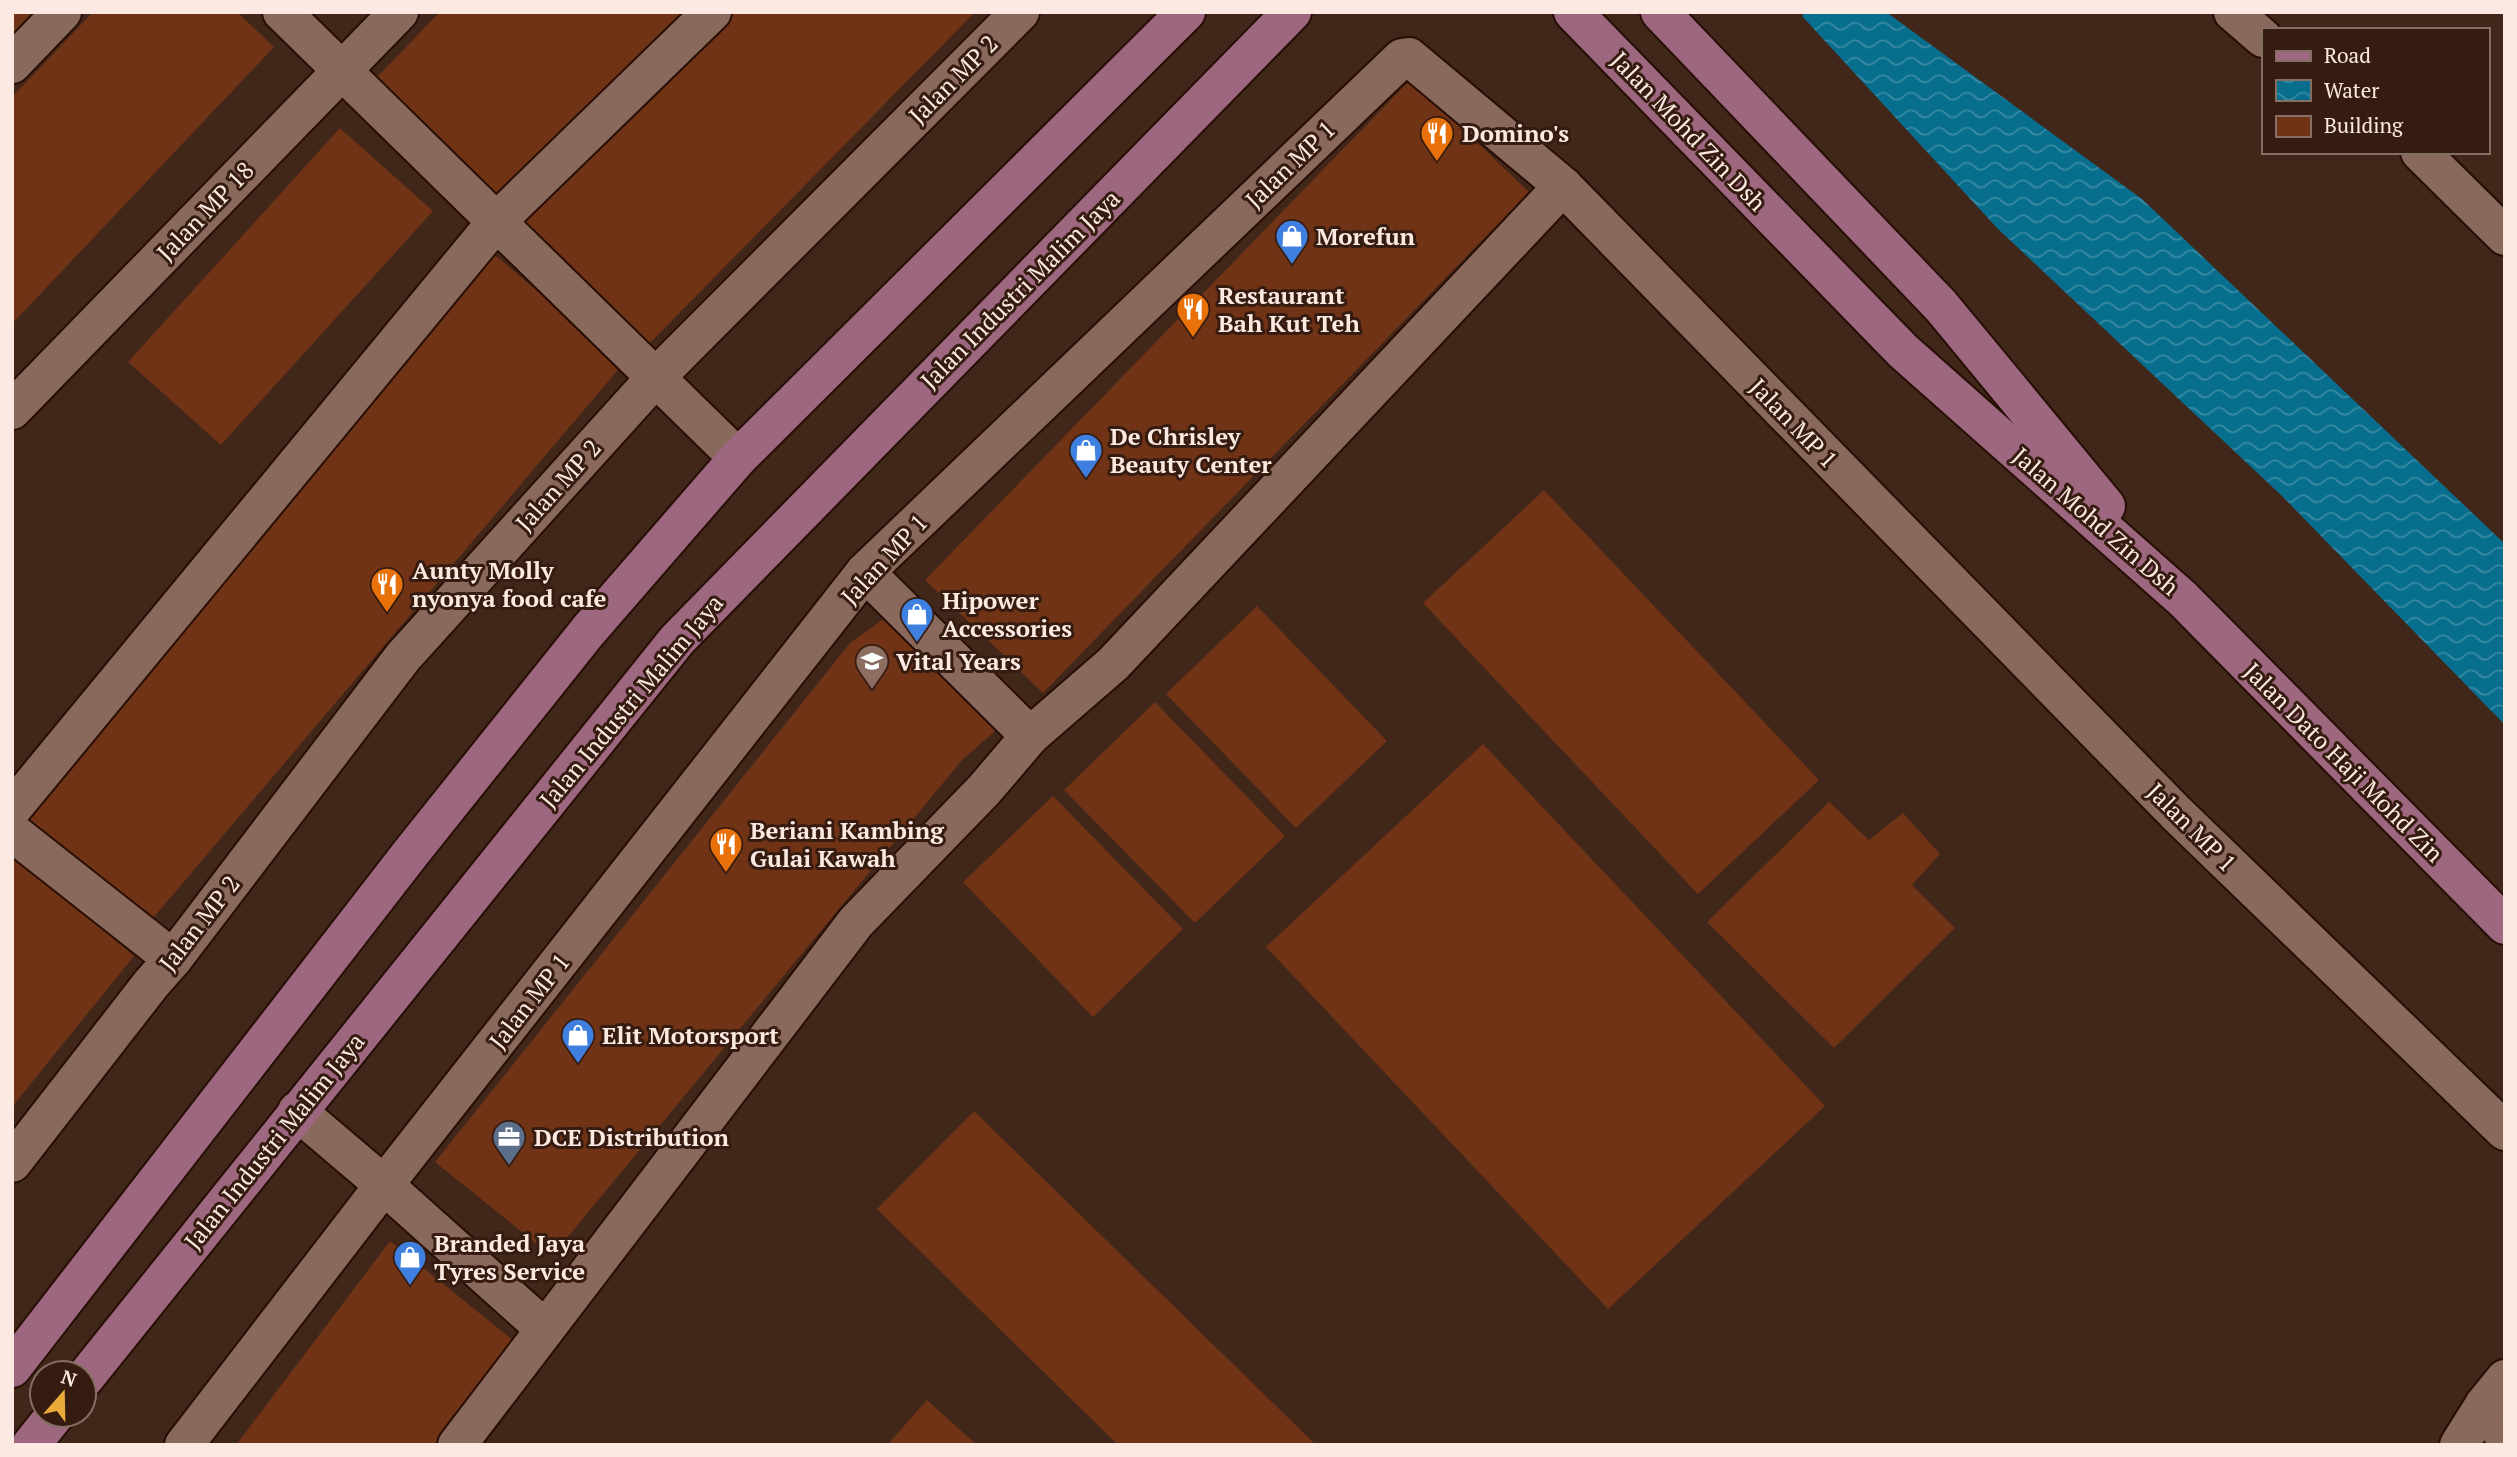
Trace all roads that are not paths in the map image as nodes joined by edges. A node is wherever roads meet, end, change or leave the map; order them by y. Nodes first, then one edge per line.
1 (62, 12) edge
2 (282, 12) edge
3 (399, 12) edge
4 (712, 12) edge
5 (1020, 12) edge
6 (1186, 12) edge
7 (1550, 12) edge
8 (1660, 12) edge
9 (2233, 12) edge
10 (1292, 14) edge
11 (1584, 23) edge
12 (2262, 37) edge
13 (12, 64) edge
14 (341, 70) junction
15 (2422, 154) edge
16 (1563, 187) junction
17 (496, 222) junction
18 (2505, 236) edge
19 (656, 377) junction
20 (12, 410) edge
21 (738, 458) junction
22 (865, 572) junction
23 (2183, 599) junction
24 (1030, 736) junction
25 (12, 809) edge
26 (12, 832) edge
27 (2505, 925) edge
28 (173, 959) junction
29 (297, 1111) junction
30 (2505, 1131) edge
31 (12, 1163) edge
32 (384, 1185) junction
33 (545, 1329) junction
34 (98, 1361) edge
35 (12, 1368) edge
36 (2495, 1392) edge
37 (44, 1429) edge
38 (2505, 1437) edge
39 (31, 1445) edge
40 (184, 1445) edge
41 (457, 1445) edge
42 (2459, 1445) edge

1 - 13 street
2 - 14 street
3 - 14 street, Jalan MP 18
4 - 17 street
5 - 19 street, Jalan MP 2
6 - 21 main road
7 - 11 main road
8 - 23 main road, Jalan Mohd Zin Dsh
9 - 12 street
10 - 29 main road, Jalan Industri Malim Jaya
11 - 23 main road, Jalan Mohd Zin Dsh
14 - 17 street
14 - 20 street, Jalan MP 18
15 - 18 street
16 - 22 street, Jalan MP 1
16 - 24 street
16 - 30 street, Jalan MP 1
17 - 19 street
17 - 25 street
19 - 21 street
19 - 28 street, Jalan MP 2
21 - 35 main road
22 - 24 street
22 - 32 street, Jalan MP 1
23 - 27 main road, Jalan Dato Haji Mohd Zin
24 - 33 street
26 - 28 street
28 - 31 street, Jalan MP 2
29 - 32 street
29 - 34 main road, Jalan Industri Malim Jaya
32 - 33 street
32 - 40 street, Jalan MP 1
33 - 41 street
36 - 38 street
36 - 42 street
37 - 39 main road

